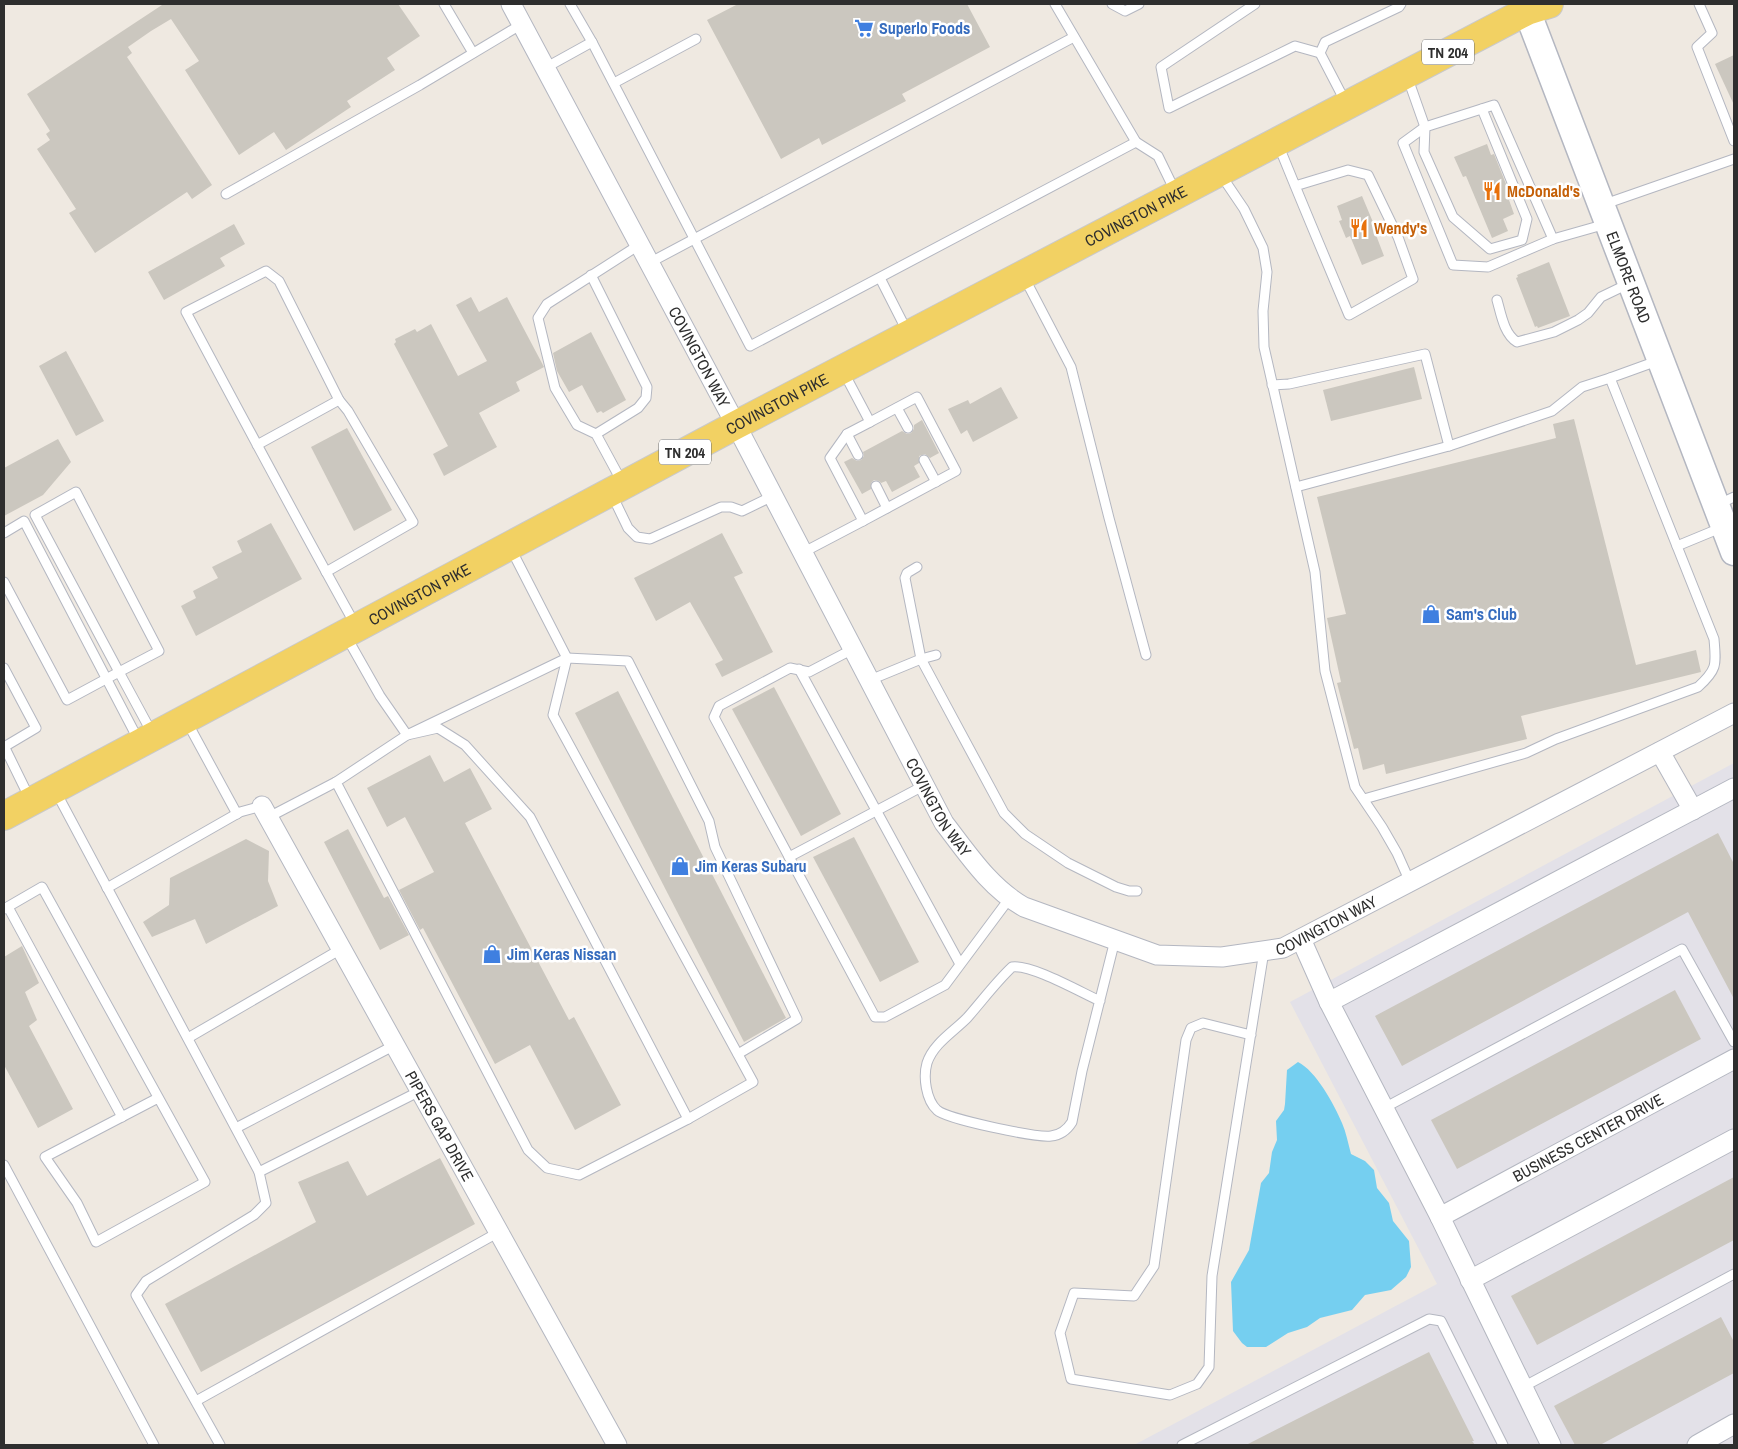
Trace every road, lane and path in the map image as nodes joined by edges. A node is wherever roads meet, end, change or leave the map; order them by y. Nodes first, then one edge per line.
1 (444, 4) edge
2 (511, 4) edge
3 (570, 4) edge
4 (1055, 4) edge
5 (1112, 4) edge
6 (1139, 4) edge
7 (1255, 4) edge
8 (1401, 4) edge
9 (1701, 4) edge
10 (1534, 6) edge
11 (522, 24) junction
12 (1074, 37) junction
13 (696, 39) dead end
14 (592, 42) junction
15 (473, 53) junction
16 (1320, 54) junction
17 (545, 68) junction
18 (1406, 74) junction
19 (614, 83) junction
20 (1347, 105) junction
21 (1482, 109) junction
22 (1425, 127) junction
23 (1734, 141) edge
24 (1136, 142) junction
25 (1277, 142) junction
26 (1734, 159) edge
27 (1219, 173) junction
28 (1295, 186) junction
29 (226, 194) dead end
30 (1177, 194) junction
31 (1605, 214) junction
32 (694, 238) junction
33 (1553, 239) junction
34 (639, 245) junction
35 (649, 263) junction
36 (592, 275) junction
37 (1022, 275) junction
38 (880, 278) junction
39 (1631, 282) junction
40 (1497, 300) dead end
41 (909, 334) junction
42 (1661, 360) junction
43 (842, 369) junction
44 (1610, 378) junction
45 (1272, 384) junction
46 (339, 400) junction
47 (896, 408) junction
48 (870, 422) junction
49 (736, 425) junction
50 (908, 428) dead end
51 (596, 434) junction
52 (847, 434) junction
53 (257, 445) junction
54 (1449, 446) junction
55 (858, 455) dead end
56 (924, 460) dead end
57 (936, 482) junction
58 (876, 486) dead end
59 (1296, 487) junction
60 (617, 489) junction
61 (773, 496) junction
62 (887, 508) junction
63 (35, 515) junction
64 (24, 521) junction
65 (862, 521) junction
66 (1729, 525) edge
67 (4, 532) edge
68 (510, 546) junction
69 (1677, 546) junction
70 (802, 553) junction
71 (916, 567) dead end
72 (326, 572) junction
73 (4, 582) edge
74 (351, 631) junction
75 (853, 649) junction
76 (936, 655) dead end
77 (1146, 655) dead end
78 (567, 658) junction
79 (921, 659) junction
80 (4, 668) edge
81 (799, 669) junction
82 (119, 672) junction
83 (106, 678) junction
84 (870, 680) junction
85 (1734, 713) edge
86 (186, 719) junction
87 (406, 735) junction
88 (147, 740) junction
89 (4, 747) edge
90 (1660, 752) junction
91 (336, 782) junction
92 (925, 785) junction
93 (1734, 788) edge
94 (1364, 799) junction
95 (22, 805) edge
96 (876, 810) junction
97 (1693, 810) junction
98 (264, 812) junction
99 (237, 814) junction
100 (789, 857) junction
101 (1410, 882) junction
102 (107, 888) junction
103 (1137, 891) dead end
104 (1009, 899) junction
105 (6, 908) edge
106 (1301, 939) junction
107 (1115, 940) junction
108 (341, 949) junction
109 (1264, 951) junction
110 (960, 964) junction
111 (1100, 1001) junction
112 (1329, 1002) junction
113 (1251, 1035) junction
114 (188, 1038) junction
115 (1734, 1042) edge
116 (395, 1045) junction
117 (738, 1054) junction
118 (1734, 1059) edge
119 (420, 1091) junction
120 (158, 1098) junction
121 (1384, 1108) junction
122 (122, 1117) junction
123 (688, 1119) junction
124 (236, 1128) junction
125 (1734, 1139) edge
126 (4, 1165) edge
127 (259, 1172) junction
128 (1440, 1217) junction
129 (499, 1232) junction
130 (1734, 1274) edge
131 (1470, 1280) junction
132 (1522, 1387) junction
133 (196, 1400) junction
134 (1734, 1424) edge
135 (154, 1445) edge
136 (220, 1445) edge
137 (617, 1445) edge
138 (1182, 1445) edge
139 (1503, 1445) edge
140 (1551, 1445) edge
141 (1697, 1445) edge

1 - 15 lane
2 - 11 street, COVINGTON WAY
3 - 14 lane
4 - 12 lane
5 - 6 lane
7 - 16 lane
8 - 16 lane
9 - 23 lane
10 - 18 main road, COVINGTON PIKE / TN 204
10 - 31 street, ELMORE ROAD
11 - 15 lane
11 - 17 street, COVINGTON WAY
12 - 24 lane
12 - 32 lane
13 - 19 lane
14 - 17 lane
14 - 19 lane
15 - 29 lane
16 - 20 lane
17 - 34 street, COVINGTON WAY
18 - 20 main road, COVINGTON PIKE / TN 204
18 - 22 lane
19 - 32 lane
20 - 25 main road, COVINGTON PIKE / TN 204
21 - 22 lane
21 - 22 lane
21 - 33 lane
22 - 33 lane
24 - 30 lane
24 - 38 lane
25 - 27 main road, COVINGTON PIKE / TN 204
25 - 28 lane
26 - 31 lane
27 - 30 main road, COVINGTON PIKE / TN 204
27 - 45 lane
28 - 28 lane
30 - 37 main road, COVINGTON PIKE / TN 204
31 - 33 lane
31 - 39 street, ELMORE ROAD
32 - 35 lane
32 - 38 lane
34 - 35 street, COVINGTON WAY
34 - 36 lane
35 - 49 street, COVINGTON WAY
36 - 51 lane
36 - 51 lane
37 - 41 main road, COVINGTON PIKE / TN 204
37 - 77 lane
38 - 41 lane
39 - 40 lane
39 - 42 street, ELMORE ROAD
41 - 43 main road, COVINGTON PIKE / TN 204
42 - 44 lane
42 - 66 street, ELMORE ROAD
43 - 48 lane
43 - 49 main road, COVINGTON PIKE / TN 204
44 - 54 lane
44 - 69 lane
45 - 54 lane
45 - 59 lane
46 - 53 lane
46 - 53 lane
46 - 72 lane
47 - 48 lane
47 - 50 lane
47 - 57 lane
48 - 52 lane
49 - 60 main road, COVINGTON PIKE / TN 204
49 - 61 street, COVINGTON WAY
51 - 60 lane
52 - 55 lane
52 - 65 lane
53 - 72 lane
54 - 59 lane
56 - 57 lane
57 - 62 lane
58 - 62 lane
59 - 94 lane
60 - 61 lane
60 - 68 main road, COVINGTON PIKE / TN 204
61 - 70 street, COVINGTON WAY
62 - 65 lane
63 - 64 lane
63 - 82 lane
63 - 82 lane
64 - 67 lane
64 - 83 lane
65 - 70 lane
66 - 69 lane
68 - 74 main road, COVINGTON PIKE / TN 204
68 - 78 lane
69 - 94 lane
70 - 75 street, COVINGTON WAY
71 - 79 lane
72 - 74 lane
73 - 83 lane
74 - 86 main road, COVINGTON PIKE / TN 204
74 - 87 lane
75 - 81 lane
75 - 84 street, COVINGTON WAY
76 - 79 lane
78 - 87 lane
78 - 117 lane
78 - 117 lane
79 - 84 lane
79 - 103 lane
80 - 89 lane
81 - 96 lane
81 - 100 lane
82 - 83 lane
82 - 88 lane
83 - 88 lane
84 - 92 street, COVINGTON WAY
85 - 90 street, COVINGTON WAY
86 - 88 main road, COVINGTON PIKE / TN 204
86 - 99 lane
87 - 91 lane
87 - 123 lane
88 - 95 main road, COVINGTON PIKE / TN 204
89 - 95 lane
90 - 97 street
90 - 101 street, COVINGTON WAY
91 - 98 lane
91 - 123 lane
92 - 96 lane
92 - 104 street, COVINGTON WAY
93 - 97 street
94 - 101 lane
95 - 102 lane
96 - 100 lane
96 - 110 lane
97 - 112 street
98 - 99 lane
98 - 108 street, PIPERS GAP DRIVE
99 - 102 lane
100 - 110 lane
101 - 106 street, COVINGTON WAY
102 - 114 lane
104 - 107 street, COVINGTON WAY
104 - 110 lane
105 - 120 lane
105 - 122 lane
106 - 109 street, COVINGTON WAY
106 - 112 street
107 - 109 street, COVINGTON WAY
107 - 111 lane
108 - 114 lane
108 - 116 street, PIPERS GAP DRIVE
109 - 113 lane
111 - 111 lane
112 - 121 street
113 - 113 lane
114 - 124 lane
115 - 121 lane
116 - 119 street, PIPERS GAP DRIVE
116 - 124 lane
117 - 123 lane
118 - 128 street, BUSINESS CENTER DRIVE
119 - 127 lane
119 - 129 street, PIPERS GAP DRIVE
120 - 122 lane
120 - 122 lane
121 - 128 street
124 - 127 lane
125 - 131 street
126 - 135 lane
127 - 133 lane
128 - 131 street
129 - 133 lane
129 - 137 street, PIPERS GAP DRIVE
130 - 132 lane
131 - 132 street
132 - 140 street
133 - 136 lane
134 - 141 street
138 - 139 lane

